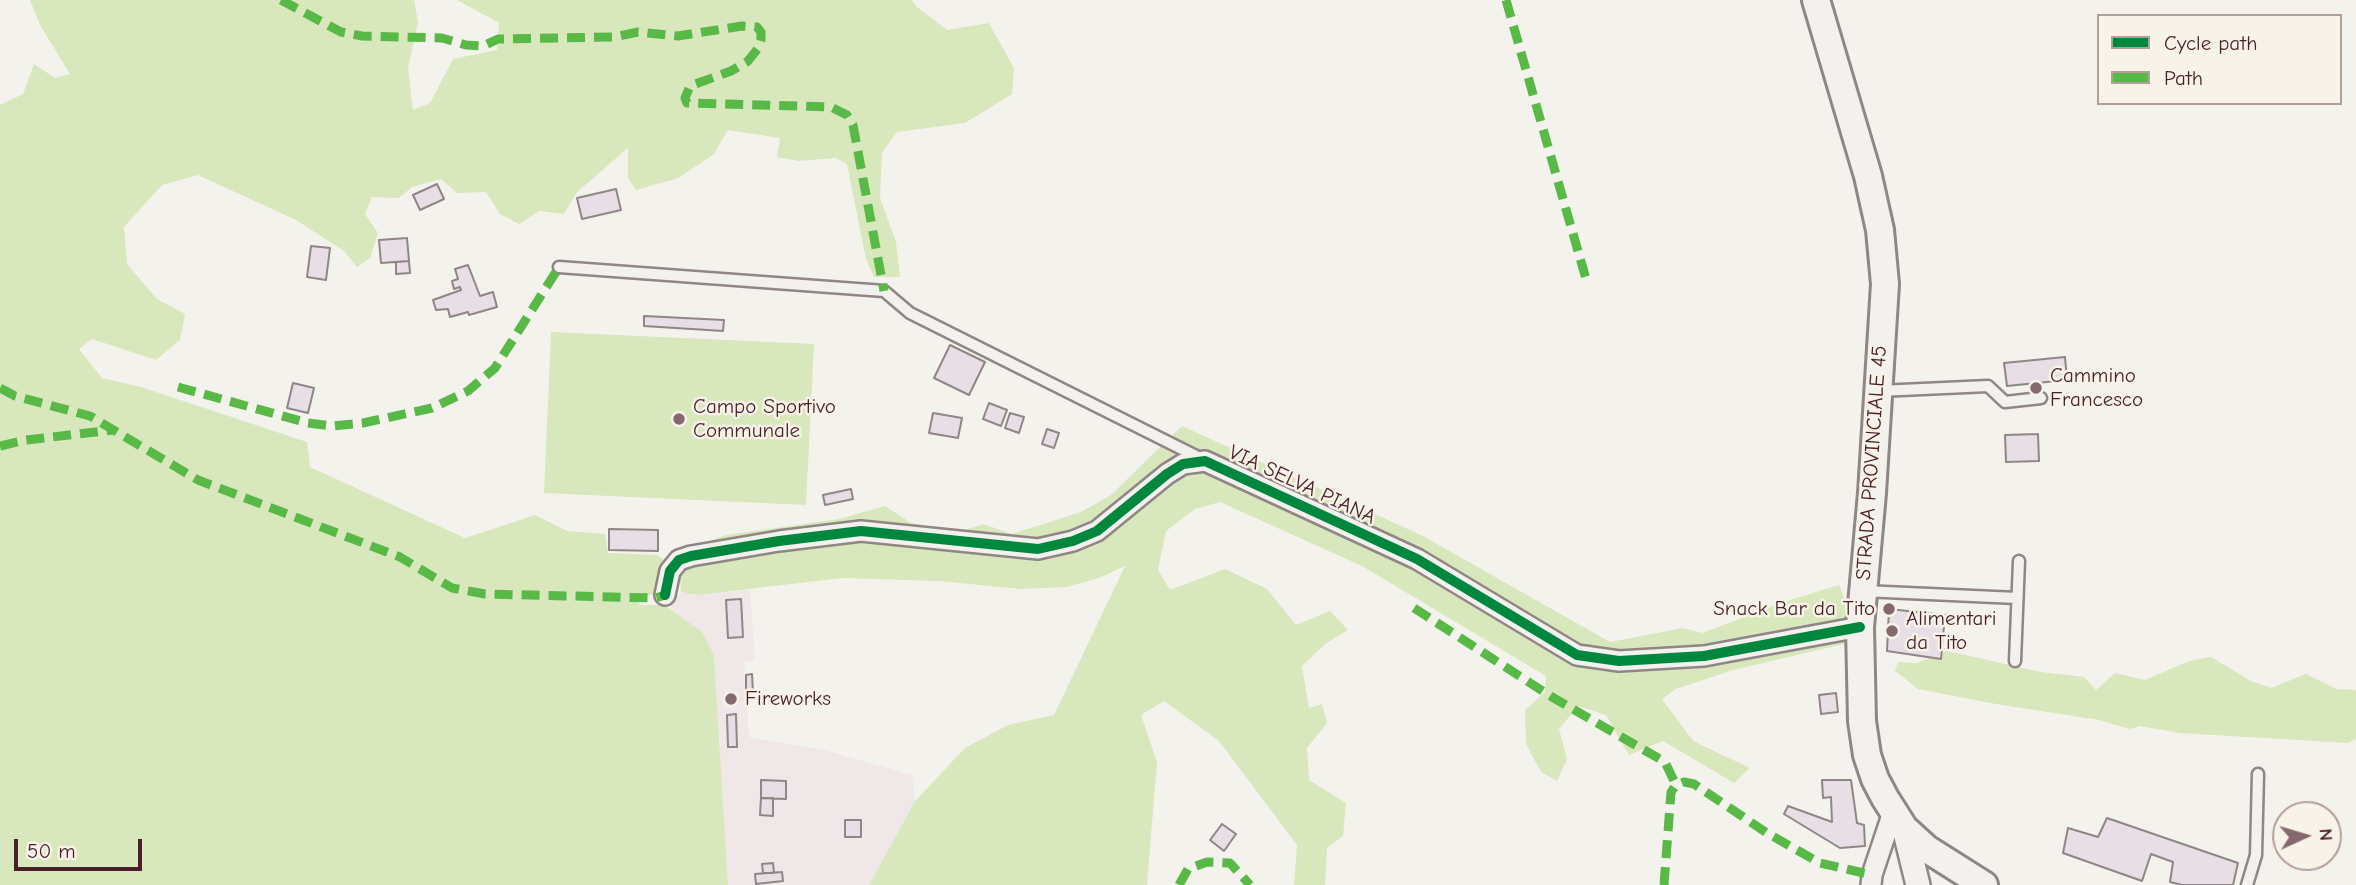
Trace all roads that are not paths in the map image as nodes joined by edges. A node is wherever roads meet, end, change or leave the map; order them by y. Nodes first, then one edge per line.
1 (1816, 0) edge
2 (559, 267) dead end
3 (1878, 391) junction
4 (2041, 398) dead end
5 (1205, 461) junction
6 (2019, 561) dead end
7 (1863, 591) junction
8 (666, 593) dead end
9 (2017, 598) junction
10 (1860, 627) junction
11 (2015, 661) dead end
12 (2258, 774) dead end
13 (1899, 820) junction
14 (1965, 876) edge
15 (1871, 885) edge
16 (1918, 885) edge
17 (1928, 885) edge
18 (2247, 885) edge

1 - 3 main road, STRADA PROVINCIALE 45
2 - 5 lane
3 - 4 lane
3 - 7 main road, STRADA PROVINCIALE 45
5 - 8 street, VIA SELVA PIANA
5 - 10 street, VIA SELVA PIANA
6 - 9 lane
7 - 9 lane
7 - 10 main road, STRADA PROVINCIALE 45
9 - 11 lane
10 - 13 main road, STRADA PROVINCIALE 45
12 - 18 lane
13 - 14 main road, STRADA PROVINCIALE 45
13 - 15 street
13 - 16 street
14 - 17 street

